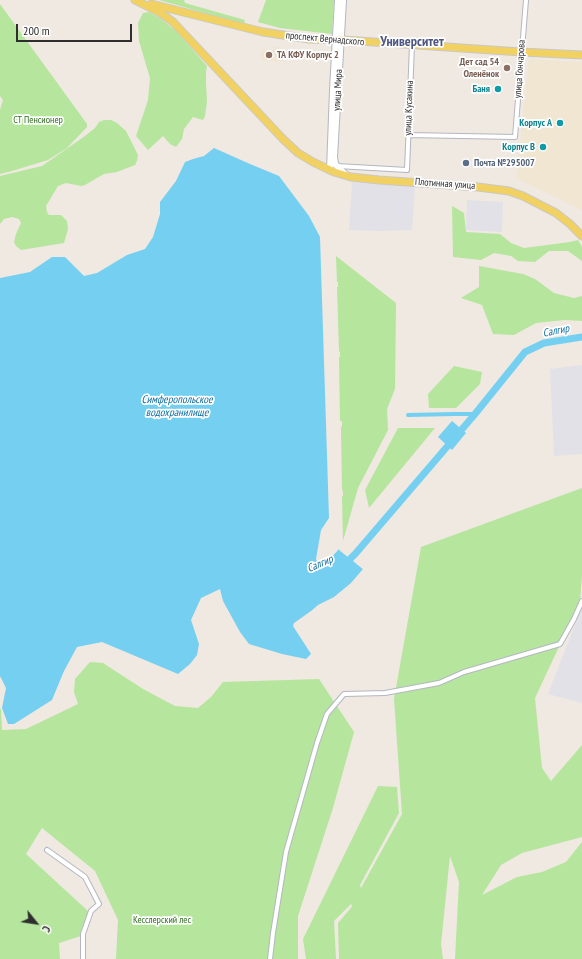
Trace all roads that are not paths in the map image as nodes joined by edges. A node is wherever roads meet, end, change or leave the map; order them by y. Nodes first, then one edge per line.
1 (135, 0) edge
2 (148, 0) edge
3 (338, 0) edge
4 (343, 0) edge
5 (526, 0) edge
6 (158, 2) junction
7 (164, 7) junction
8 (213, 19) junction
9 (338, 40) junction
10 (412, 45) junction
11 (521, 52) junction
12 (582, 55) edge
13 (408, 136) junction
14 (337, 166) junction
15 (330, 170) junction
16 (407, 170) joint
17 (346, 175) junction
18 (582, 236) edge
19 (582, 601) edge
20 (47, 850) dead end
21 (83, 959) edge
22 (270, 959) edge

1 - 7 main road, проспект Вернадского
1 - 15 main road
2 - 6 main road, проспект Вернадского
3 - 9 main road, улица Мира
4 - 9 main road, улица Мира
5 - 11 street, улица Гончарова
6 - 7 main road
6 - 8 main road, проспект Вернадского
7 - 8 main road, проспект Вернадского
7 - 15 main road
8 - 9 main road, проспект Вернадского
9 - 10 main road, проспект Вернадского
9 - 14 main road, улица Мира
9 - 15 main road, улица Мира
10 - 11 main road, проспект Вернадского
10 - 13 street, улица Кусакина
11 - 12 main road, проспект Вернадского
11 - 13 street, улица Гончарова
13 - 16 street, улица Кусакина
14 - 16 street, Плотинная улица
14 - 17 main road
15 - 17 main road, Плотинная улица
17 - 18 main road, Плотинная улица
19 - 22 street
20 - 21 street

